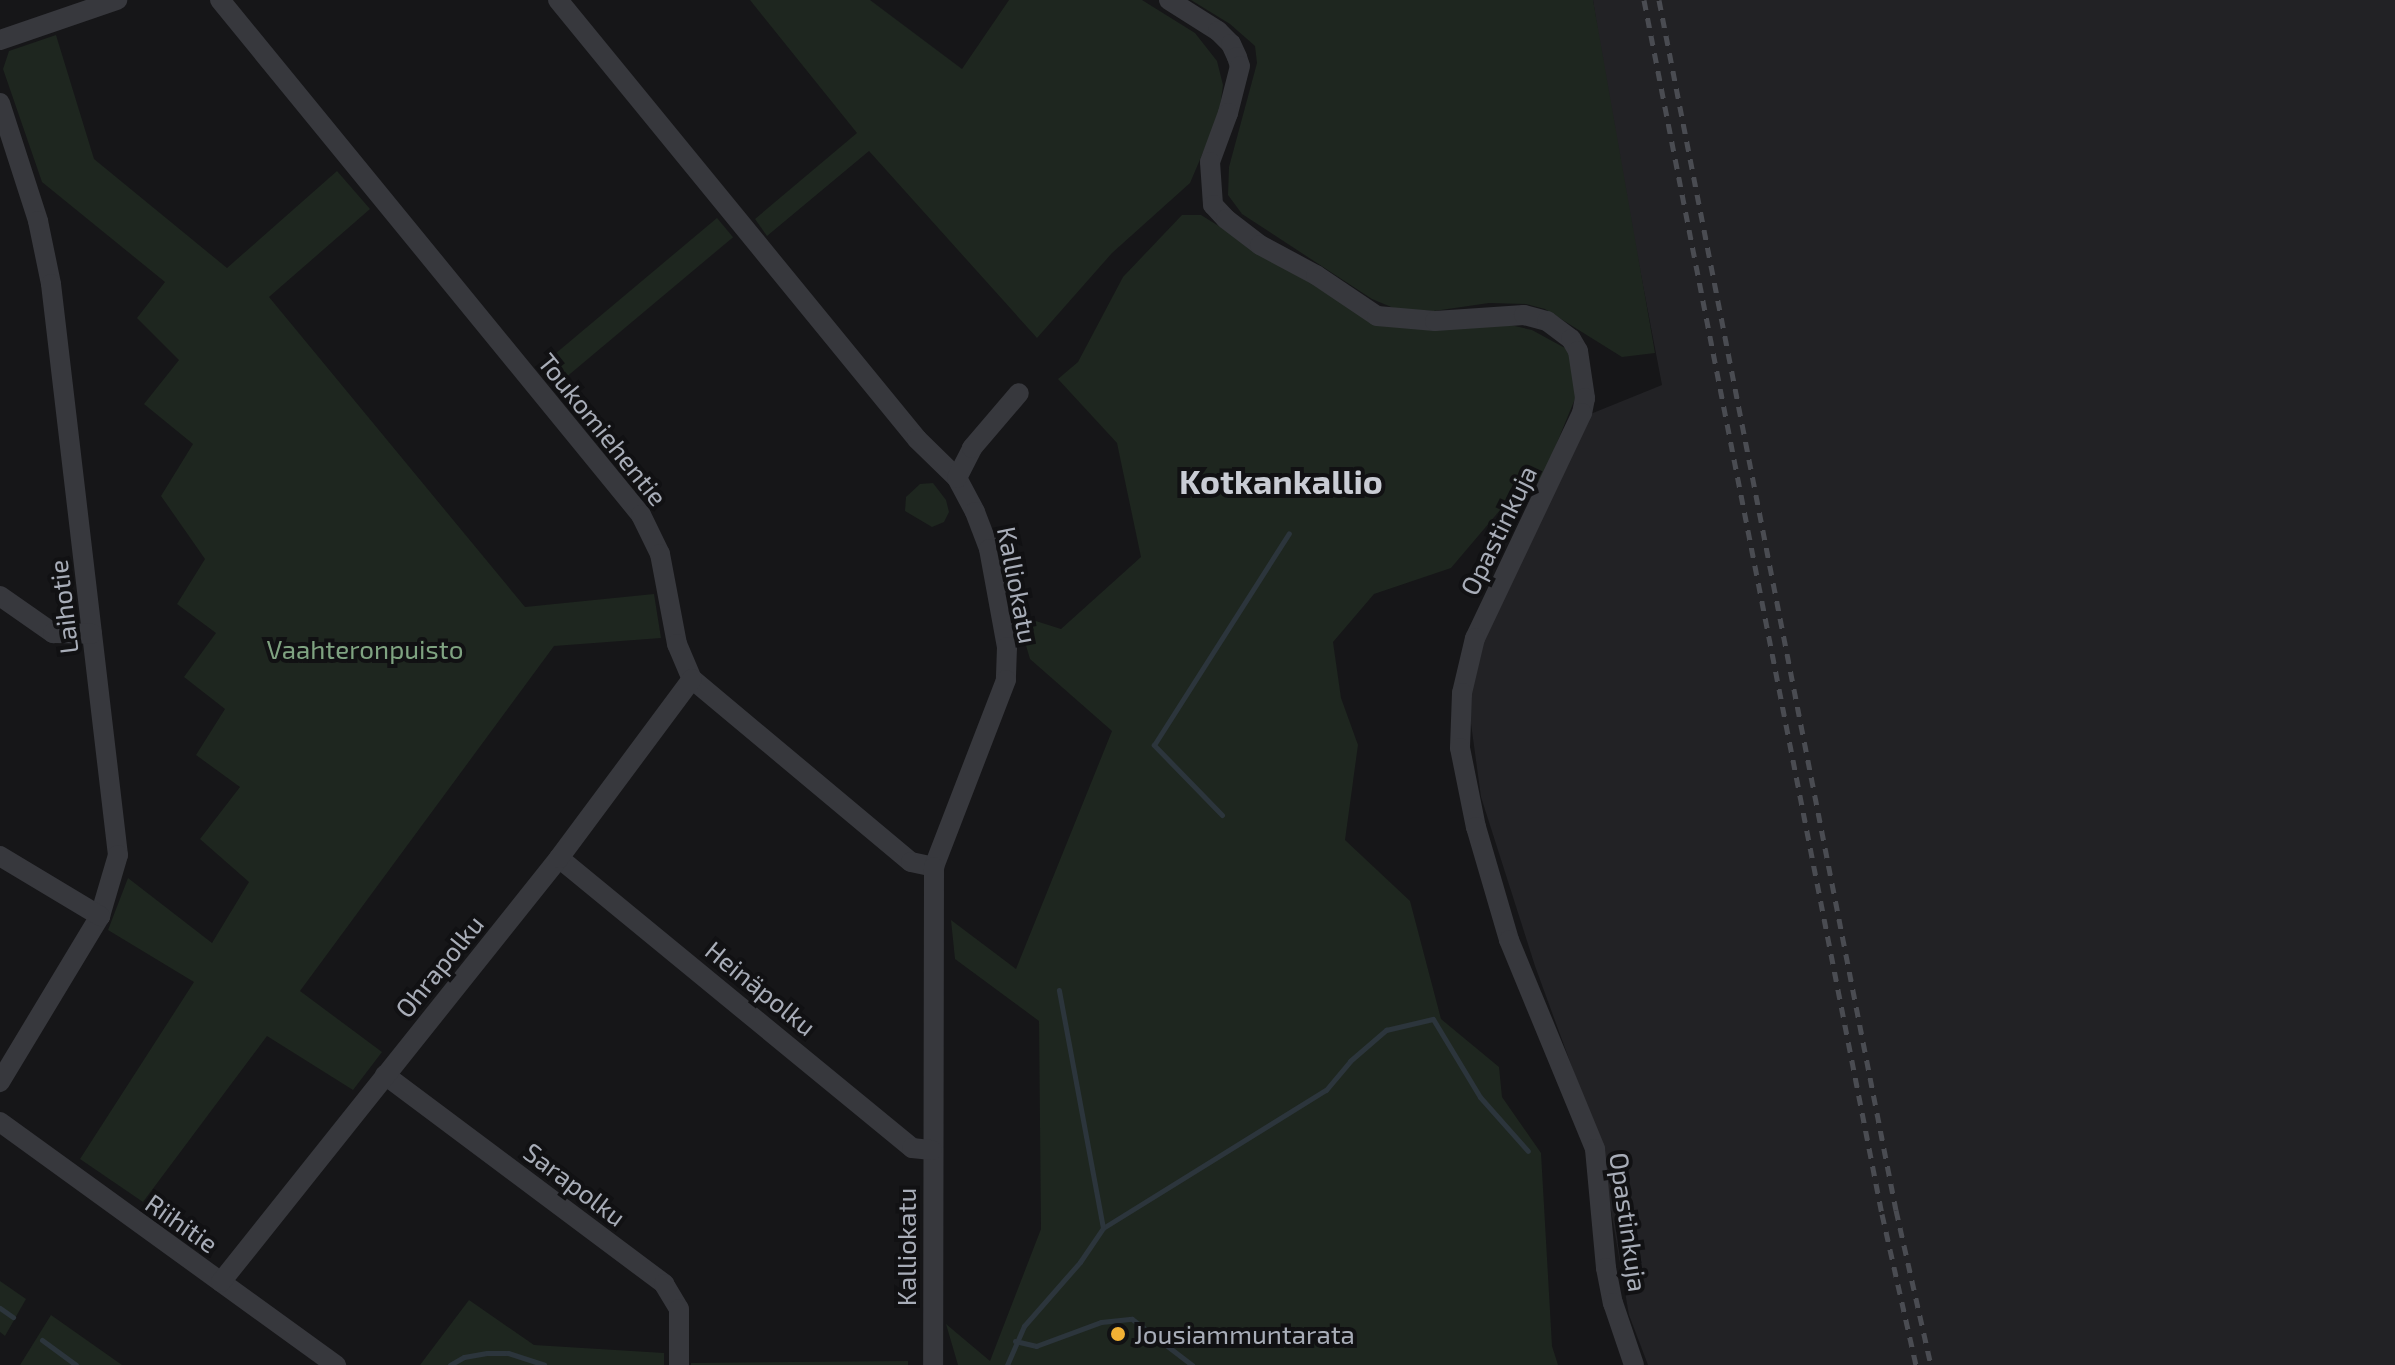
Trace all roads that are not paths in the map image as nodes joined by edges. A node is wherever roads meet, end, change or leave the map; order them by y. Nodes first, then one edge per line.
1 (117, 0) edge
2 (220, 0) edge
3 (558, 0) edge
4 (1169, 0) edge
5 (0, 40) edge
6 (0, 103) edge
7 (1019, 393) dead end
8 (957, 478) junction
9 (0, 596) edge
10 (92, 634) junction
11 (692, 679) junction
12 (0, 856) edge
13 (559, 858) junction
14 (934, 867) junction
15 (100, 916) junction
16 (385, 1075) junction
17 (0, 1082) edge
18 (0, 1122) edge
19 (932, 1150) junction
20 (221, 1282) junction
21 (336, 1365) edge
22 (679, 1365) edge
23 (933, 1365) edge
24 (1634, 1365) edge

1 - 5 street
2 - 11 street, Toukomiehentie
3 - 8 street, Kalliokatu
4 - 24 street, Opastinkuja
6 - 10 street, Laihotie
7 - 8 street
8 - 14 street, Kalliokatu
9 - 10 street
10 - 15 street, Laihotie
11 - 13 street, Ohrapolku
11 - 14 street, Toukomiehentie
12 - 15 street
13 - 16 street, Ohrapolku
13 - 19 street, Heinäpolku
14 - 19 street, Kalliokatu
15 - 17 street, Laihotie
16 - 20 street, Ohrapolku
16 - 22 street, Sarapolku
18 - 20 street, Riihitie
19 - 23 street, Kalliokatu
20 - 21 street, Riihitie

